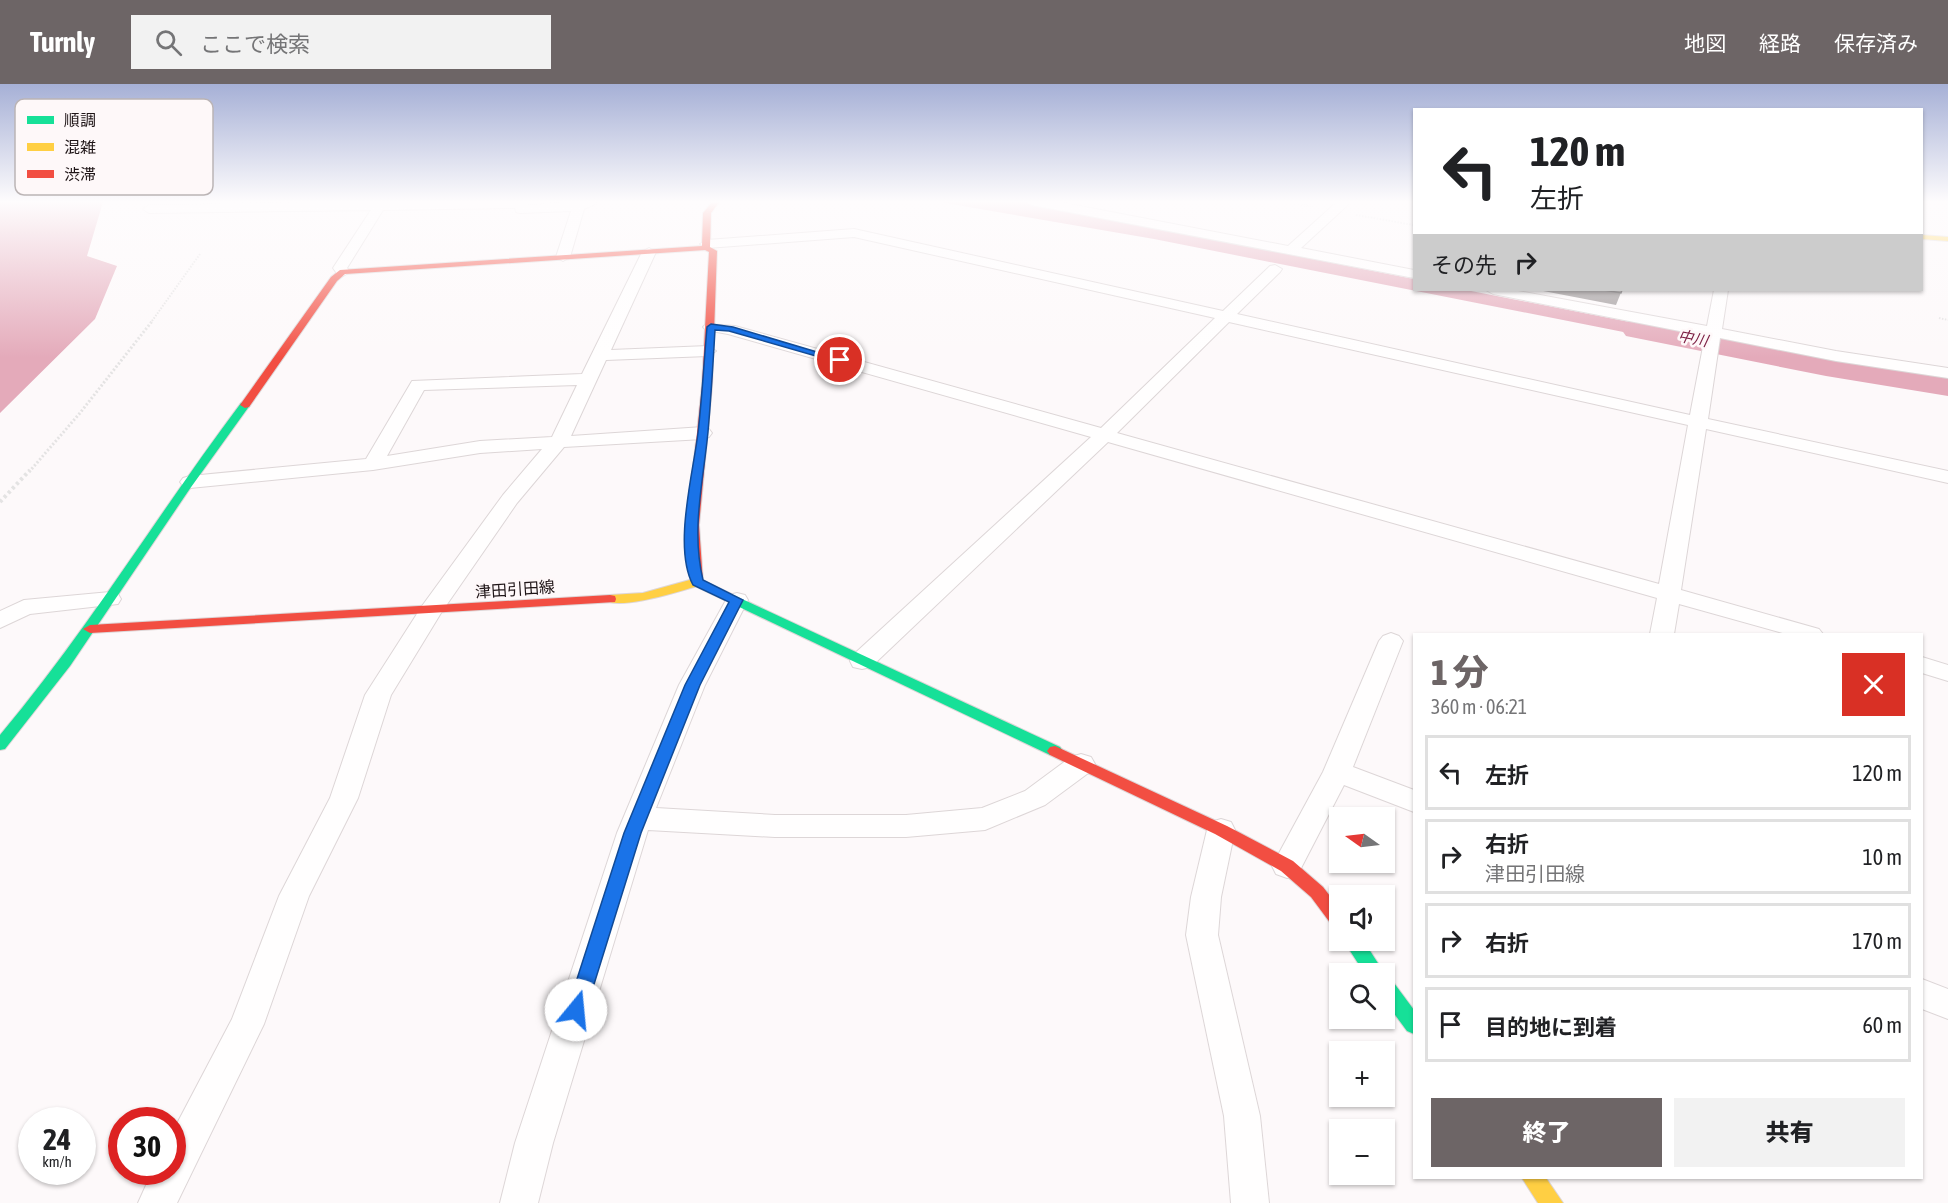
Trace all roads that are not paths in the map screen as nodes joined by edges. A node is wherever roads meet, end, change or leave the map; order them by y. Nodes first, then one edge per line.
1 (349, 253) edge
2 (564, 253) edge
3 (629, 253) edge
4 (649, 253) edge
5 (713, 253) edge
6 (944, 253) edge
7 (1308, 253) edge
8 (563, 257) junction
9 (1275, 269) dead end
10 (343, 272) junction
11 (1413, 274) edge
12 (1497, 291) edge
13 (1720, 291) edge
14 (1226, 317) junction
15 (711, 327) junction
16 (1712, 340) junction
17 (708, 351) junction
18 (602, 355) junction
19 (1948, 373) edge
20 (590, 378) junction
21 (1698, 422) junction
22 (703, 433) junction
23 (1104, 435) junction
24 (559, 441) junction
25 (373, 464) junction
26 (1948, 477) edge
27 (190, 482) junction
28 (697, 582) junction
29 (1669, 595) junction
30 (110, 599) junction
31 (737, 600) junction
32 (430, 611) junction
33 (0, 621) edge
34 (90, 629) junction
35 (1662, 633) edge
36 (1806, 633) edge
37 (1391, 641) dead end
38 (862, 661) junction
39 (1923, 665) edge
40 (1948, 673) edge
41 (0, 745) edge
42 (1081, 764) junction
43 (1337, 772) junction
44 (1413, 801) edge
45 (639, 818) junction
46 (1221, 830) junction
47 (1287, 866) junction
48 (1329, 908) edge
49 (1923, 994) edge
50 (1395, 1000) edge
51 (1948, 1004) edge
52 (1413, 1024) edge
53 (1534, 1179) edge
54 (1563, 1179) edge
55 (157, 1203) edge
56 (519, 1203) edge
57 (1250, 1203) edge
58 (1554, 1203) edge

1 - 10 street
2 - 8 street
3 - 8 street
4 - 18 street
5 - 15 street
6 - 14 street
7 - 11 street
8 - 10 street
9 - 14 street
10 - 27 street
12 - 16 street
13 - 16 street
14 - 21 street
14 - 23 street
15 - 17 street
15 - 23 street
16 - 19 street
16 - 21 street
17 - 18 street
17 - 22 street
18 - 20 street
20 - 24 street
20 - 25 street
21 - 26 street
21 - 29 street
22 - 24 street
22 - 28 street
23 - 29 street
23 - 38 street
24 - 25 street
24 - 32 street
25 - 27 street
27 - 30 street
28 - 31 street
28 - 32 street, 津田引田線
29 - 35 street
29 - 36 street
30 - 33 street
30 - 34 street
31 - 38 street
31 - 45 street
32 - 34 street, 津田引田線
32 - 55 street
34 - 41 street
37 - 43 street
38 - 42 street
39 - 40 street
42 - 45 street
42 - 46 street
43 - 44 street
43 - 47 street
45 - 56 street
46 - 47 street
46 - 57 street
47 - 48 street
49 - 51 street
50 - 52 street
53 - 58 street
54 - 58 street

